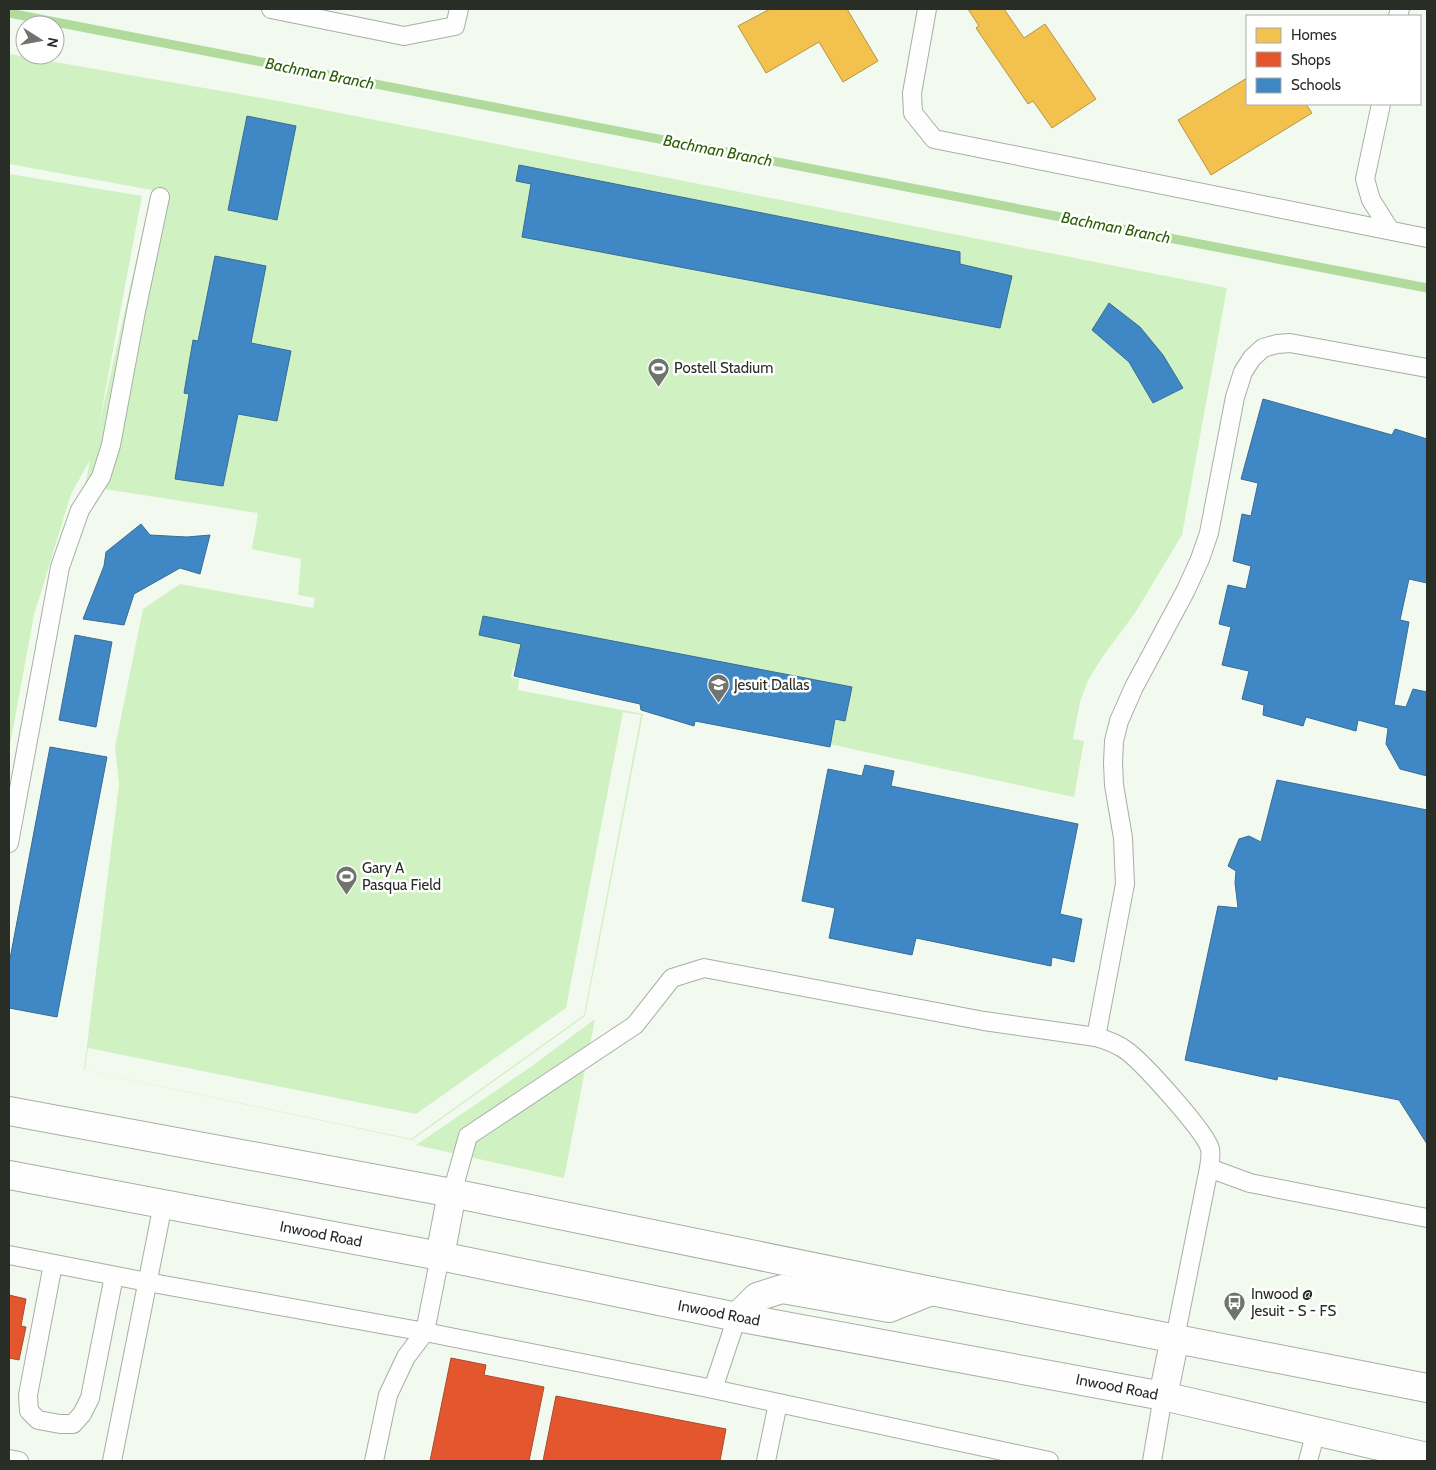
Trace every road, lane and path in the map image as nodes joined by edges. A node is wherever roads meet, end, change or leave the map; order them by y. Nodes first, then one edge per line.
1 (271, 9) edge
2 (459, 9) edge
3 (927, 9) edge
4 (1381, 105) edge
5 (160, 197) dead end
6 (1390, 230) junction
7 (1427, 238) edge
8 (1427, 368) edge
9 (9, 843) edge
10 (1096, 1037) junction
11 (9, 1111) edge
12 (1210, 1168) junction
13 (9, 1174) edge
14 (452, 1193) junction
15 (164, 1204) junction
16 (1427, 1218) edge
17 (9, 1255) edge
18 (440, 1256) junction
19 (53, 1264) junction
20 (114, 1276) junction
21 (147, 1282) junction
22 (931, 1291) junction
23 (737, 1317) junction
24 (425, 1332) junction
25 (1175, 1338) junction
26 (1427, 1388) edge
27 (713, 1389) junction
28 (1163, 1396) junction
29 (778, 1403) junction
30 (1316, 1431) junction
31 (1427, 1457) edge
32 (9, 1459) edge
33 (19, 1461) edge
34 (112, 1461) edge
35 (374, 1461) edge
36 (766, 1461) edge
37 (1049, 1461) edge
38 (1152, 1461) edge
39 (1308, 1461) edge

1 - 2 lane
3 - 6 lane
4 - 6 lane
5 - 9 lane
6 - 7 lane
8 - 10 lane
10 - 12 lane
10 - 14 lane
11 - 14 main road
12 - 16 lane
12 - 25 lane
13 - 15 main road, Inwood Road
14 - 18 main road
14 - 22 main road
15 - 18 main road, Inwood Road
15 - 21 lane
17 - 19 lane
18 - 23 main road, Inwood Road
18 - 24 lane
19 - 20 lane
19 - 20 lane
20 - 21 lane
21 - 24 lane
21 - 34 lane
22 - 23 main road
22 - 25 main road
23 - 27 lane
23 - 28 main road, Inwood Road
24 - 27 lane
24 - 35 lane
25 - 26 main road
25 - 28 main road
27 - 29 lane
28 - 30 main road, Inwood Road
28 - 38 lane
29 - 36 lane
29 - 37 lane
30 - 31 main road, Inwood Road
30 - 39 lane
32 - 33 lane

